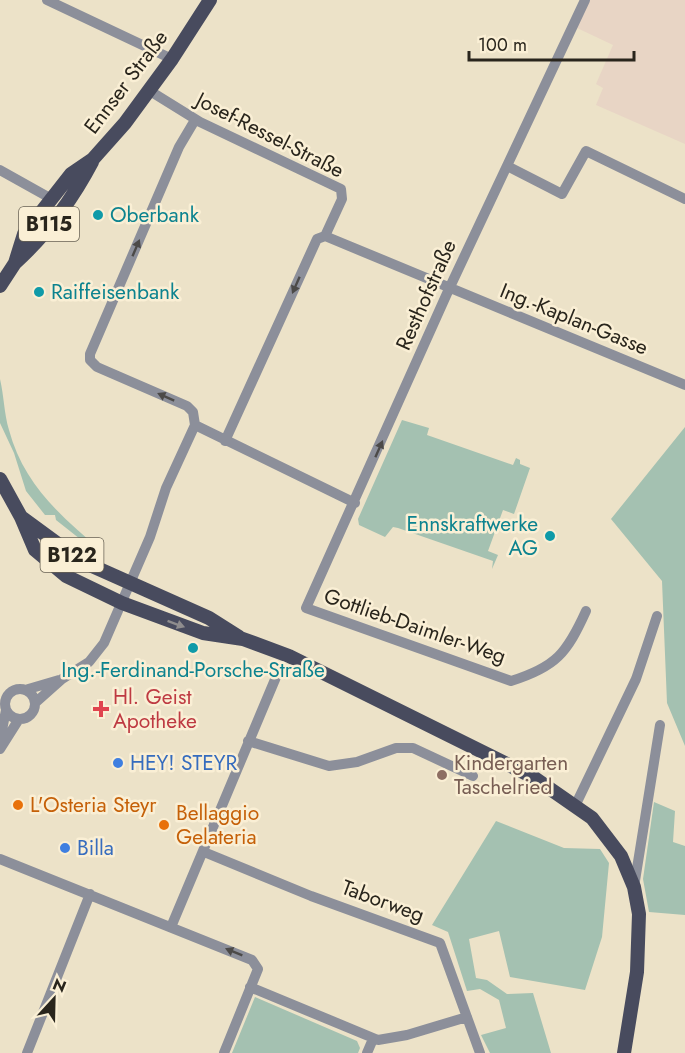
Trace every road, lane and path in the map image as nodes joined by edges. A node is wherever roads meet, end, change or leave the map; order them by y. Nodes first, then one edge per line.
1 (47, 0) edge
2 (210, 0) edge
3 (585, 0) edge
4 (172, 59) junction
5 (150, 91) junction
6 (195, 120) junction
7 (93, 159) junction
8 (507, 166) junction
9 (0, 170) edge
10 (50, 198) junction
11 (685, 199) edge
12 (325, 236) junction
13 (15, 262) junction
14 (3, 283) edge
15 (449, 289) junction
16 (0, 300) edge
17 (685, 385) edge
18 (195, 425) junction
19 (225, 441) junction
20 (0, 479) edge
21 (355, 503) junction
22 (21, 517) junction
23 (130, 584) junction
24 (122, 603) junction
25 (306, 608) joint
26 (586, 611) dead end
27 (657, 616) dead end
28 (243, 639) junction
29 (279, 670) dead end
30 (62, 679) junction
31 (25, 690) junction
32 (35, 703) junction
33 (6, 710) junction
34 (19, 719) junction
35 (660, 725) dead end
36 (0, 740) edge
37 (248, 741) junction
38 (0, 749) edge
39 (473, 776) dead end
40 (576, 804) junction
41 (204, 852) junction
42 (0, 859) edge
43 (634, 887) junction
44 (90, 894) junction
45 (171, 927) junction
46 (250, 987) junction
47 (467, 1017) junction
48 (373, 1039) junction
49 (27, 1053) edge
50 (224, 1053) edge
51 (367, 1053) edge
52 (480, 1053) edge
53 (624, 1053) edge

1 - 4 street
2 - 4 main road, Ennser Straße / B115
3 - 8 street, Resthofstraße
4 - 5 main road, Ennser Straße / B115
5 - 6 street, Josef-Ressel-Straße
5 - 7 main road, Ennser Straße / B115
6 - 12 street, Josef-Ressel-Straße
18 -> 6 street
7 - 10 main road, Ennser Straße / B115
7 - 13 main road, Ennser Straße / B115
8 - 11 street
8 - 15 street, Resthofstraße
9 - 10 street
10 - 13 main road, Ennser Straße / B115
12 - 15 street
12 -> 19 street
13 - 14 main road, Ennser Straße / B115
14 - 16 main road, Ennser Straße / B115
15 - 17 street, Ing.-Kaplan-Gasse
21 -> 15 street, Resthofstraße
18 - 19 street
18 - 23 street
19 - 21 street
20 - 22 main road, B122
21 - 25 street, Resthofstraße
22 - 23 main road, B122
22 - 24 main road, B122
23 - 24 street
23 - 28 main road, B122
24 -> 28 main road, B122
24 - 30 street
25 - 26 street, Gottlieb-Daimler-Weg
27 - 40 street
28 - 40 main road, B122
29 - 37 street
30 - 31 street
30 - 32 street
31 - 32 street
31 - 33 street
32 - 34 street
33 - 34 street
33 - 36 street
34 - 38 street
35 - 43 street
37 - 39 street
37 - 41 street
40 - 43 main road, B122
41 - 45 street
41 - 47 street, Taborweg
42 - 44 street
43 - 53 main road, B122
44 - 45 street
44 - 49 street
46 -> 45 street
46 - 48 street
46 - 50 street
47 - 48 street
47 - 52 street, Taborweg
48 - 51 street

